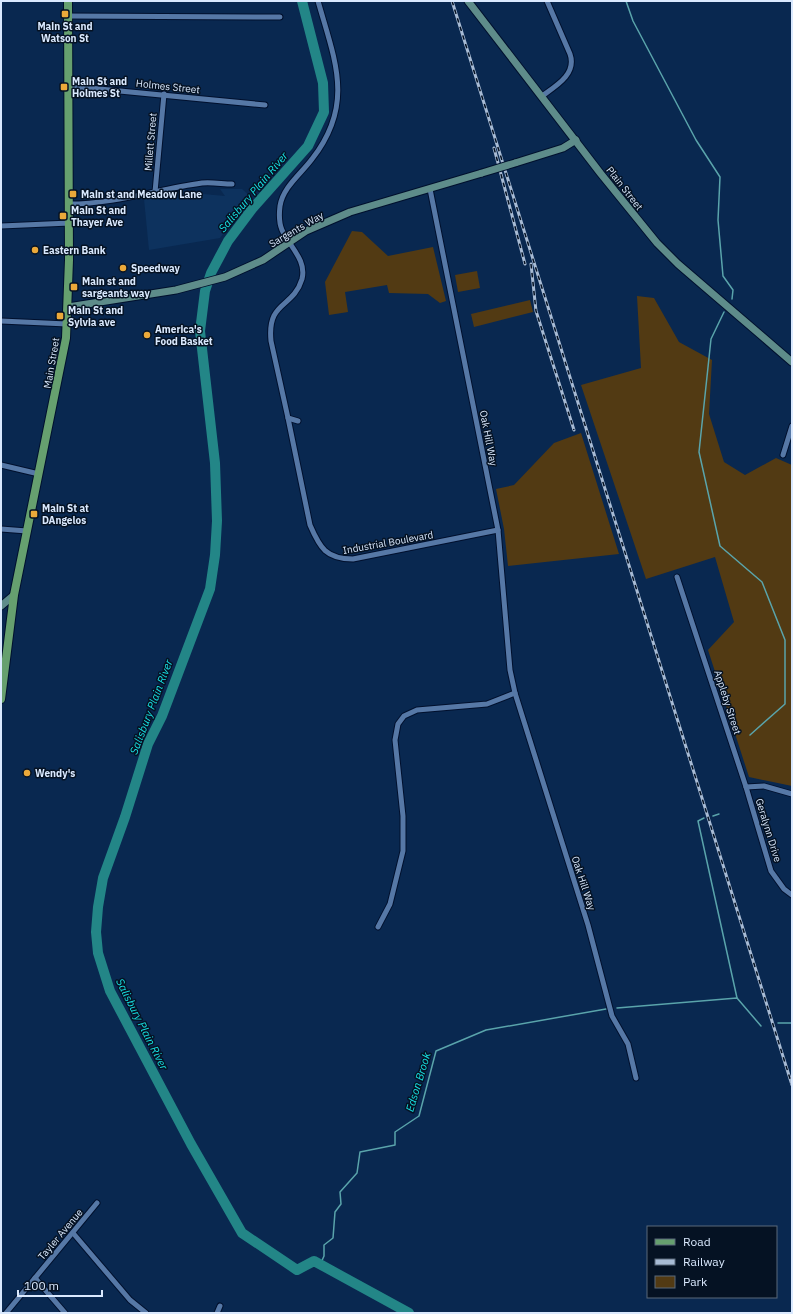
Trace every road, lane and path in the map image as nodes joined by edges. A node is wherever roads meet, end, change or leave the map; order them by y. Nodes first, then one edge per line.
1 (68, 1) edge
2 (318, 1) edge
3 (468, 1) edge
4 (547, 1) edge
5 (68, 16) junction
6 (280, 18) dead end
7 (68, 86) junction
8 (164, 94) junction
9 (542, 96) junction
10 (265, 105) dead end
11 (576, 140) junction
12 (232, 184) dead end
13 (430, 189) junction
14 (155, 192) junction
15 (69, 204) junction
16 (70, 223) junction
17 (1, 226) edge
18 (289, 243) junction
19 (68, 307) junction
20 (1, 321) edge
21 (67, 324) junction
22 (792, 362) edge
23 (288, 418) junction
24 (298, 421) dead end
25 (792, 426) edge
26 (783, 455) dead end
27 (1, 465) edge
28 (39, 474) junction
29 (1, 529) edge
30 (498, 530) junction
31 (27, 531) junction
32 (677, 577) dead end
33 (14, 595) junction
34 (1, 606) edge
35 (1, 610) edge
36 (11, 612) junction
37 (515, 693) junction
38 (1, 699) edge
39 (746, 787) junction
40 (792, 794) edge
41 (792, 895) edge
42 (378, 927) dead end
43 (636, 1078) dead end
44 (97, 1203) dead end
45 (72, 1233) junction
46 (35, 1278) junction
47 (220, 1306) dead end
48 (6, 1313) edge
49 (65, 1313) edge
50 (146, 1313) edge
51 (217, 1313) edge

1 - 5 main road, Main Street
2 - 18 street, Industrial Boulevard
3 - 9 main road, Plain Street
4 - 9 street
5 - 6 street
5 - 7 main road, Main Street
7 - 8 street, Holmes Street
7 - 15 main road, Main Street
8 - 10 street, Holmes Street
8 - 14 street, Millett Street
9 - 11 main road, Plain Street
11 - 13 main road, Sargents Way, bridge
11 - 22 main road, Plain Street
12 - 14 street
13 - 18 main road, Sargents Way
13 - 30 street, Oak Hill Way
14 - 15 street
15 - 16 main road, Main Street
16 - 17 street
16 - 19 main road, Main Street
18 - 19 main road, Sargents Way
18 - 23 street, Industrial Boulevard
19 - 21 main road, Main Street
20 - 21 street
21 - 28 main road, Main Street
23 - 24 street
23 - 30 street, Industrial Boulevard
25 - 26 street
27 - 28 street
28 - 31 main road, Main Street
29 - 31 street
30 - 37 street, Oak Hill Way
31 - 33 main road, Main Street
32 - 39 street, Appleby Street
33 - 34 main road
33 - 36 main road, Main Street
35 - 36 main road
36 - 38 main road, Main Street
37 - 42 street
37 - 43 street, Oak Hill Way
39 - 40 street
39 - 41 street, Geralynn Drive
44 - 45 street, Tayler Avenue
45 - 46 street, Tayler Avenue
45 - 50 street
46 - 48 street, Tayler Avenue
46 - 49 street
47 - 51 street

